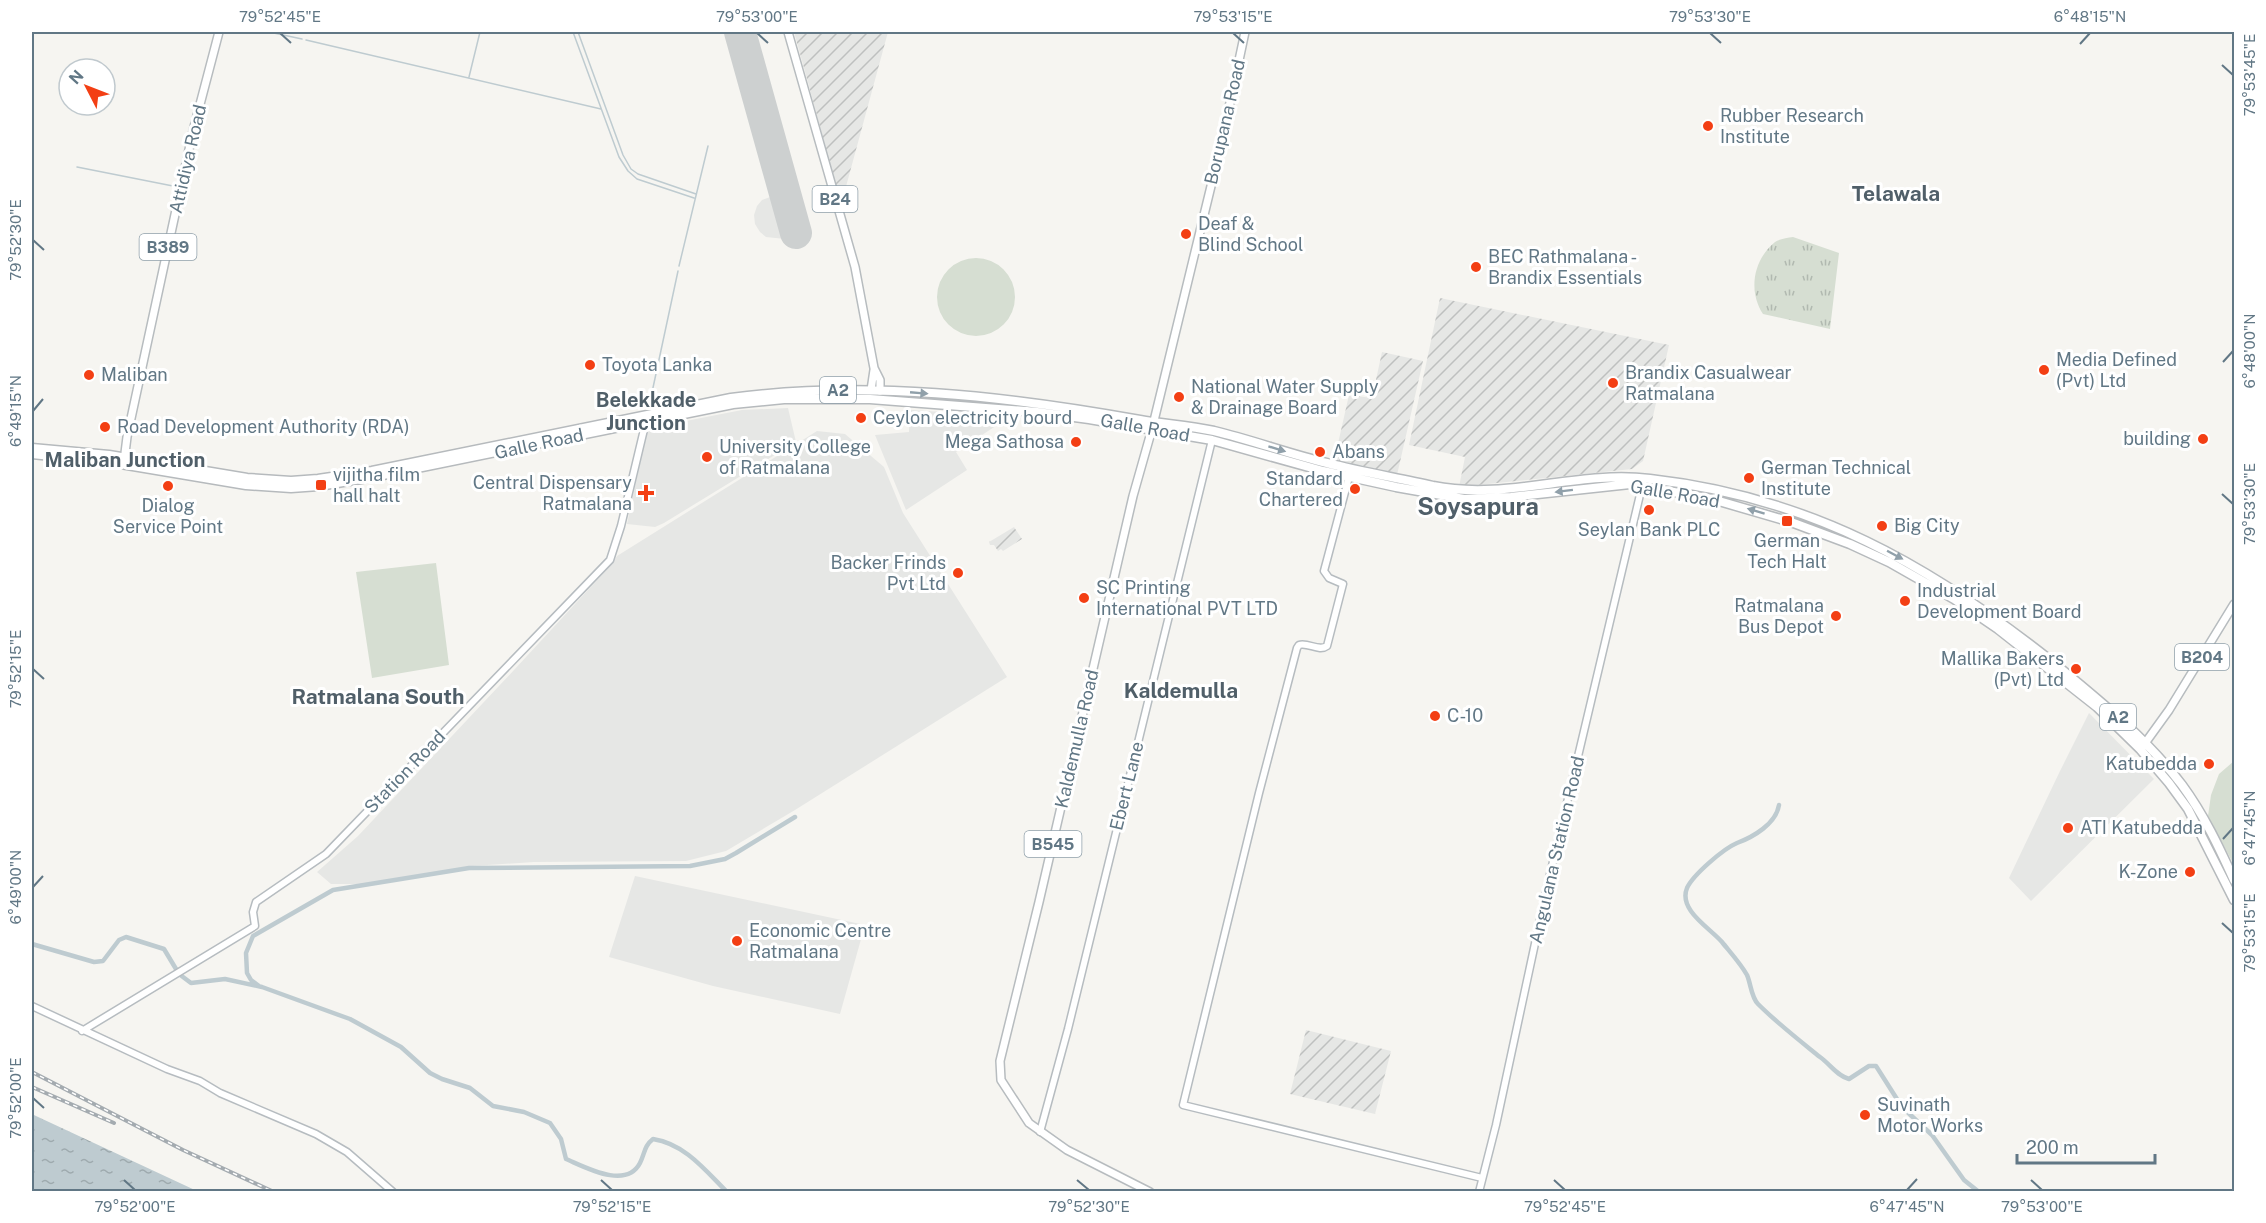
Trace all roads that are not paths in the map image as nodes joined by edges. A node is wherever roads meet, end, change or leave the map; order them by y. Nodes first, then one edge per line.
1 (219, 32) edge
2 (788, 32) edge
3 (1245, 32) edge
4 (875, 395) junction
5 (647, 417) junction
6 (1153, 425) junction
7 (1212, 440) junction
8 (32, 448) edge
9 (32, 454) edge
10 (124, 461) junction
11 (1349, 477) junction
12 (1643, 482) junction
13 (2235, 604) edge
14 (2142, 746) junction
15 (2235, 880) edge
16 (2235, 900) edge
17 (32, 1006) edge
18 (82, 1031) junction
19 (1040, 1132) junction
20 (1482, 1178) junction
21 (393, 1191) edge
22 (1150, 1191) edge
23 (1479, 1191) edge

1 - 10 main road, Attidiya Road / B389
2 - 4 main road, B24
3 - 6 main road, Borupana Road
4 - 5 highway, Galle Road / A2
4 - 6 highway, Galle Road / A2
5 - 10 highway, Galle Road / A2
5 - 18 street, Station Road
6 - 7 highway, Galle Road / A2
6 -> 12 highway, Galle Road / A2
6 - 19 main road, Kaldemulla Road / B545
7 - 11 highway, Galle Road / A2
7 - 19 street, Ebert Lane
8 - 10 highway, Galle Road / A2
9 - 10 highway, Galle Road / A2
12 -> 11 highway, Galle Road / A2
11 - 20 street
14 -> 12 highway, Galle Road / A2
12 -> 14 highway, Galle Road / A2
12 - 20 street, Angulana Station Road
13 - 14 main road, B204
14 - 15 highway, A2
14 - 16 highway, A2
17 - 18 street
18 - 21 street
19 - 22 main road, Kaldemulla Road / B545
20 - 23 street, Angulana Station Road

